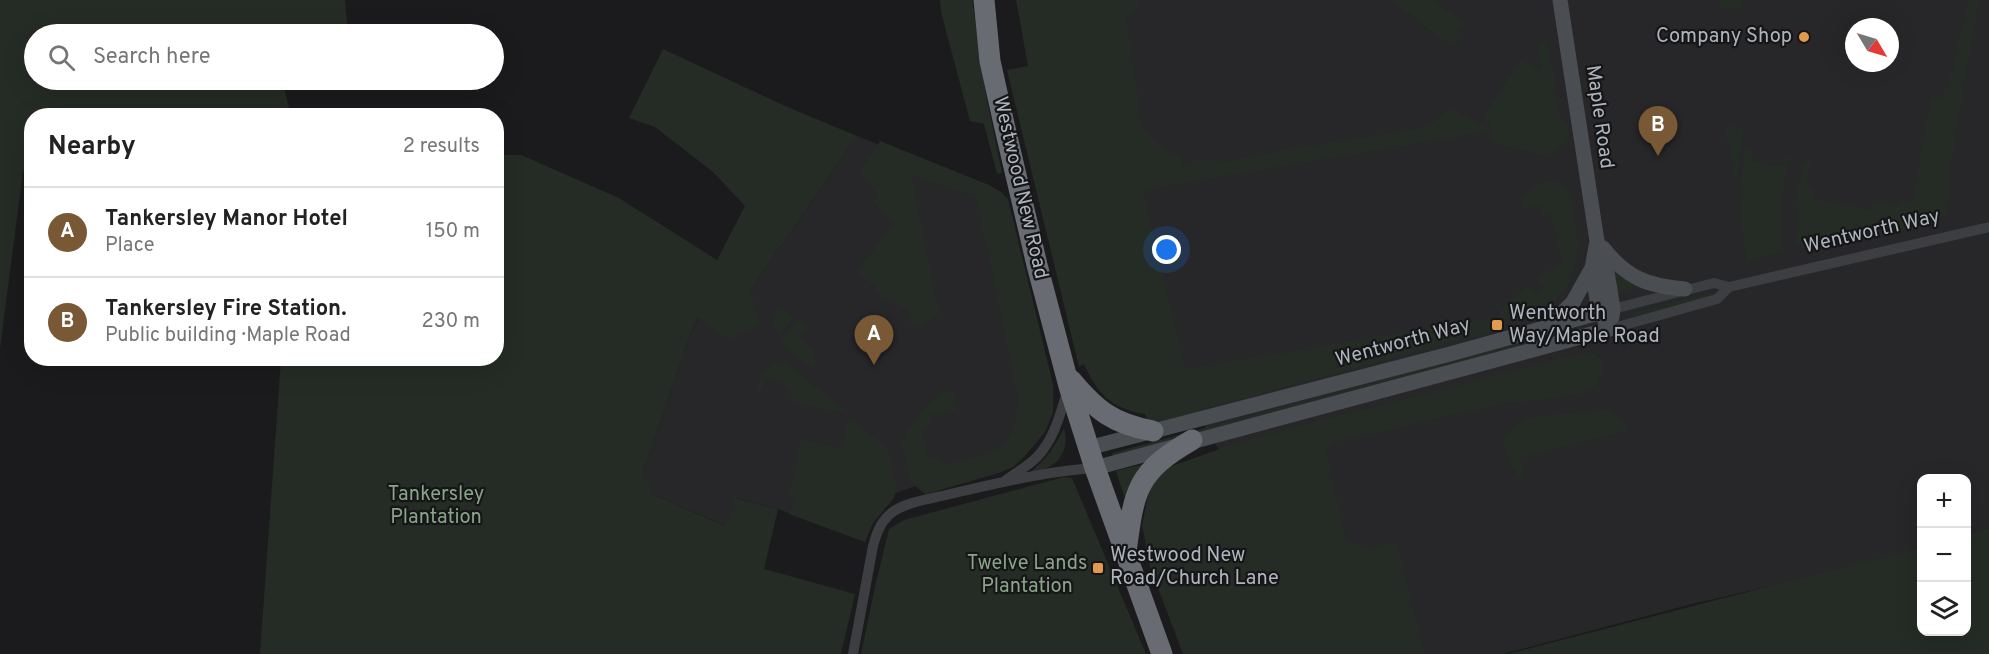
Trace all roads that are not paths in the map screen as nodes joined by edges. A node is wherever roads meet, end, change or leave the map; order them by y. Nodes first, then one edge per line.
1 (984, 0) edge
2 (1560, 0) edge
3 (1989, 227) edge
4 (1597, 241) junction
5 (1592, 268) junction
6 (1729, 287) junction
7 (1685, 289) junction
8 (1606, 310) junction
9 (1546, 328) junction
10 (1610, 329) junction
11 (1068, 380) junction
12 (1152, 431) junction
13 (1192, 440) junction
14 (1088, 448) junction
15 (1095, 468) junction
16 (1004, 482) junction
17 (1126, 555) junction
18 (853, 654) edge
19 (1162, 654) edge

1 - 11 highway, Westwood New Road
2 - 4 street, Maple Road
3 - 6 street, Wentworth Way
4 - 5 street, Maple Road
4 - 7 street
4 - 8 street, Maple Road
5 - 8 street, Maple Road
5 - 9 street
6 - 7 street, Wentworth Way
6 - 10 street, Wentworth Way
7 - 8 street, Wentworth Way
8 - 9 street, Wentworth Way
8 - 10 street, Maple Road
9 - 12 street, Wentworth Way
10 - 13 street, Wentworth Way
11 - 12 highway
11 - 14 highway, Westwood New Road
11 - 16 street
12 - 14 street, Wentworth Way
13 - 15 street, Wentworth Way
13 - 17 highway
14 - 15 highway, Westwood New Road
15 - 16 street
15 - 17 highway, Westwood New Road
16 - 18 street
17 - 19 highway, Westwood New Road

